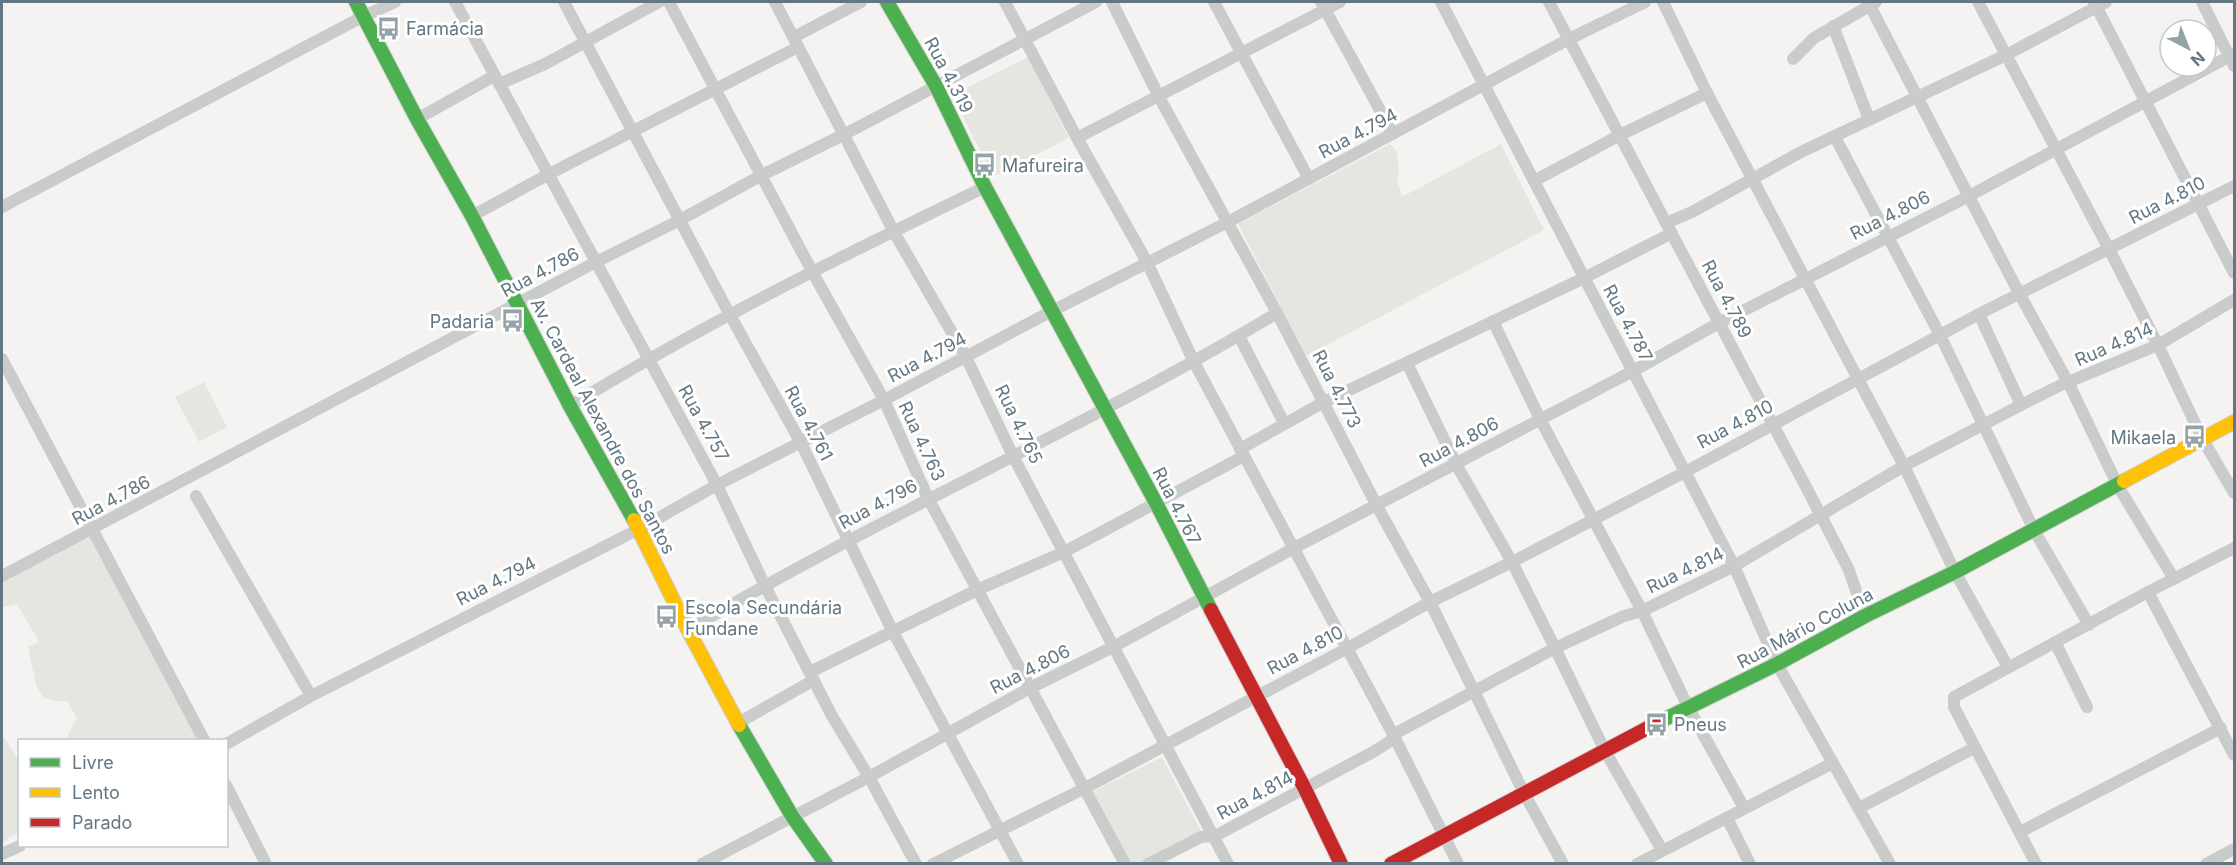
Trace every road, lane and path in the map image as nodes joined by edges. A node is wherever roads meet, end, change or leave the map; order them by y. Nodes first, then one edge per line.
1 (356, 2) edge
2 (395, 2) edge
3 (455, 2) edge
4 (564, 2) edge
5 (659, 2) edge
6 (669, 2) edge
7 (775, 2) edge
8 (861, 2) edge
9 (888, 2) edge
10 (1005, 2) edge
11 (1096, 2) edge
12 (1112, 2) edge
13 (1214, 2) edge
14 (1340, 2) edge
15 (1441, 2) edge
16 (1549, 2) edge
17 (1645, 2) edge
18 (1663, 2) edge
19 (1978, 2) edge
20 (2202, 2) edge
21 (1872, 3) edge
22 (2099, 3) edge
23 (1324, 5) edge
24 (364, 16) junction
25 (1833, 27) junction
26 (1025, 39) junction
27 (1569, 39) junction
28 (586, 42) junction
29 (796, 42) junction
30 (1241, 53) junction
31 (2006, 55) junction
32 (1793, 59) dead end
33 (2233, 59) edge
34 (496, 80) junction
35 (936, 86) junction
36 (1484, 86) junction
37 (715, 89) junction
38 (1707, 93) junction
39 (1158, 95) junction
40 (1919, 98) junction
41 (2147, 101) junction
42 (417, 119) junction
43 (1869, 119) junction
44 (632, 131) junction
45 (845, 134) junction
46 (1393, 134) junction
47 (1620, 135) junction
48 (1835, 137) junction
49 (1077, 138) junction
50 (2055, 148) junction
51 (975, 168) joint
52 (549, 174) junction
53 (762, 175) junction
54 (1309, 179) junction
55 (1753, 179) junction
56 (1534, 181) junction
57 (2235, 186) edge
58 (985, 188) junction
59 (1969, 196) junction
60 (2198, 206) junction
61 (2, 207) edge
62 (472, 216) junction
63 (680, 220) junction
64 (1228, 222) junction
65 (1669, 228) junction
66 (894, 231) junction
67 (1887, 237) junction
68 (2109, 249) junction
69 (596, 262) junction
70 (1147, 262) junction
71 (813, 273) junction
72 (2235, 273) edge
73 (1584, 278) junction
74 (1805, 278) junction
75 (2019, 293) junction
76 (2235, 300) edge
77 (518, 304) junction
78 (1052, 311) junction
79 (1277, 313) junction
80 (1979, 314) junction
81 (730, 315) junction
82 (1492, 321) junction
83 (1719, 323) junction
84 (1239, 336) junction
85 (1940, 336) junction
86 (2158, 345) junction
87 (966, 357) junction
88 (648, 358) junction
89 (2, 359) edge
90 (1194, 362) junction
91 (1407, 363) junction
92 (1633, 371) junction
93 (1858, 380) junction
94 (2069, 384) junction
95 (884, 400) junction
96 (1324, 402) junction
97 (2021, 405) junction
98 (570, 406) junction
99 (1105, 408) junction
100 (1540, 419) junction
101 (2235, 422) edge
102 (1284, 423) junction
103 (1773, 424) junction
104 (1984, 424) junction
105 (2202, 438) junction
106 (801, 443) junction
107 (1242, 453) junction
108 (1013, 456) junction
109 (1456, 464) junction
110 (1904, 466) junction
111 (1685, 472) junction
112 (717, 485) junction
113 (2118, 486) junction
114 (2235, 493) edge
115 (196, 496) dead end
116 (928, 498) junction
117 (1156, 503) junction
118 (1377, 506) junction
119 (1819, 515) junction
120 (1594, 519) junction
121 (639, 529) junction
122 (92, 530) junction
123 (2034, 530) junction
124 (848, 540) junction
125 (1294, 548) junction
126 (2235, 548) edge
127 (1064, 552) junction
128 (1512, 562) junction
129 (1734, 566) junction
130 (1955, 572) junction
131 (2, 576) edge
132 (2174, 579) junction
133 (764, 584) junction
134 (977, 590) junction
135 (2148, 592) junction
136 (1204, 597) junction
137 (1430, 602) junction
138 (1642, 611) junction
139 (1865, 616) junction
140 (2089, 625) junction
141 (688, 630) junction
142 (892, 630) junction
143 (2055, 642) junction
144 (1113, 647) junction
145 (1556, 648) junction
146 (1346, 650) junction
147 (1777, 664) junction
148 (2008, 667) junction
149 (812, 676) junction
150 (1030, 688) junction
151 (1474, 691) junction
152 (311, 696) junction
153 (1255, 697) junction
154 (1688, 707) junction
155 (2087, 707) dead end
156 (738, 723) junction
157 (2221, 728) junction
158 (948, 732) junction
159 (1394, 736) junction
160 (203, 739) edge
161 (228, 743) edge
162 (1166, 744) junction
163 (1974, 748) junction
164 (1605, 751) junction
165 (2235, 755) edge
166 (1833, 763) junction
167 (869, 777) junction
168 (1085, 788) junction
169 (228, 789) edge
170 (1305, 789) junction
171 (1525, 795) junction
172 (1744, 808) junction
173 (1859, 808) junction
174 (792, 816) junction
175 (1726, 818) junction
176 (1001, 830) junction
177 (2020, 832) junction
178 (1215, 836) junction
179 (1443, 836) junction
180 (18, 847) edge
181 (1662, 850) junction
182 (2233, 853) edge
183 (2, 854) edge
184 (935, 863) edge
185 (266, 864) edge
186 (702, 864) edge
187 (826, 864) edge
188 (916, 864) edge
189 (1018, 864) edge
190 (1125, 864) edge
191 (1148, 864) edge
192 (1228, 864) edge
193 (1341, 864) edge
194 (1391, 864) edge
195 (1458, 864) edge
196 (1563, 864) edge
197 (1637, 864) edge
198 (1750, 864) edge
199 (1890, 864) edge
200 (2036, 864) edge
201 (2206, 864) edge

1 - 24 main road, Av. Cardeal Alexandre dos Santos
2 - 24 street
3 - 34 street, Rua 4.757
4 - 28 street, Rua 4.761
5 - 28 street
6 - 37 street, Rua 4.763
7 - 29 street, Rua 4.765
8 - 29 street
9 - 35 main road, Rua 4.319
10 - 26 street
11 - 26 street, Rua 4.786
12 - 39 street, Rua 4.773
13 - 30 street
14 - 23 street
15 - 36 street, Rua 4.787
16 - 27 street, Rua 4.789
17 - 27 street, Rua 4.794
18 - 38 street
19 - 31 street
20 - 33 street
21 - 25 street
21 - 40 street
22 - 31 street
22 - 41 street
23 - 30 street
23 - 46 street
24 - 42 main road, Av. Cardeal Alexandre dos Santos
24 - 61 street
25 - 32 street
25 - 43 street
26 - 35 street, Rua 4.786
26 - 49 street
27 - 36 street, Rua 4.794
27 - 47 street, Rua 4.789
28 - 34 street
28 - 44 street, Rua 4.761
29 - 37 street
29 - 45 street, Rua 4.765
30 - 39 street
30 - 54 street
31 - 40 street
31 - 50 street
33 - 41 street, Rua 4.806
34 - 42 street
34 - 52 street, Rua 4.757
35 - 45 street, Rua 4.786
35 - 51 main road, Rua 4.319
36 - 46 street, Rua 4.794
36 - 56 street, Rua 4.787
37 - 44 street
37 - 53 street, Rua 4.763
38 - 47 street
38 - 55 street
39 - 49 street
39 - 64 street, Rua 4.773
40 - 43 street
40 - 59 street
41 - 50 street, Rua 4.806
41 - 60 street
42 - 62 main road, Av. Cardeal Alexandre dos Santos
43 - 48 street
44 - 52 street
44 - 63 street, Rua 4.761
45 - 53 street, Rua 4.786
45 - 66 street, Rua 4.765
46 - 54 street, Rua 4.794
47 - 56 street
47 - 65 street, Rua 4.789
48 - 55 street
48 - 67 street
49 - 70 street
50 - 59 street, Rua 4.806
50 - 68 street
51 - 58 main road, Rua 4.767
52 - 62 street
52 - 69 street, Rua 4.757
53 - 63 street, Rua 4.786
53 - 71 street, Rua 4.763
54 - 64 street, Rua 4.794
55 - 65 street
55 - 74 street
56 - 73 street, Rua 4.787
57 - 60 street, Rua 4.810
58 - 66 street
58 - 78 main road, Rua 4.767
59 - 67 street, Rua 4.806
59 - 75 street
60 - 68 street, Rua 4.810
60 - 72 street
62 - 77 main road, Av. Cardeal Alexandre dos Santos
63 - 69 street, Rua 4.786
63 - 81 street, Rua 4.761
64 - 70 street, Rua 4.794
64 - 79 street, Rua 4.773
65 - 73 street
65 - 83 street, Rua 4.789
66 - 71 street
66 - 87 street, Rua 4.765
67 - 74 street, Rua 4.806
67 - 85 street
68 - 75 street, Rua 4.810
68 - 86 street
69 - 77 street, Rua 4.786
69 - 88 street, Rua 4.757
70 - 78 street, Rua 4.794
70 - 90 street
71 - 81 street
71 - 95 street, Rua 4.763
73 - 82 street
73 - 92 street, Rua 4.787
74 - 83 street, Rua 4.806
74 - 93 street
75 - 80 street, Rua 4.810
75 - 94 street
76 - 86 street, Rua 4.814
77 - 98 main road, Av. Cardeal Alexandre dos Santos
77 - 122 street, Rua 4.786
78 - 87 street, Rua 4.794
78 - 99 main road, Rua 4.767
79 - 84 street, Rua 4.796
79 - 96 street, Rua 4.773
80 - 85 street, Rua 4.810
80 - 97 street
81 - 88 street
81 - 106 street, Rua 4.761
82 - 91 street
82 - 100 street
83 - 92 street, Rua 4.806
83 - 103 street, Rua 4.789
84 - 90 street, Rua 4.796
84 - 102 street
85 - 93 street, Rua 4.810
85 - 104 street
86 - 94 street, Rua 4.814
86 - 105 street
87 - 95 street, Rua 4.794
87 - 108 street, Rua 4.765
88 - 98 street
88 - 112 street, Rua 4.757
89 - 122 street
90 - 99 street, Rua 4.796
90 - 107 street
91 - 96 street
91 - 109 street
92 - 100 street, Rua 4.806
92 - 111 street, Rua 4.787
93 - 103 street, Rua 4.810
93 - 110 street
94 - 97 street, Rua 4.814
94 - 113 street
95 - 106 street, Rua 4.794
95 - 116 street, Rua 4.763
96 - 102 street
96 - 118 street, Rua 4.773
97 - 104 street, Rua 4.814
98 - 121 main road, Av. Cardeal Alexandre dos Santos
99 - 108 street, Rua 4.796
99 - 117 main road, Rua 4.767
100 - 109 street, Rua 4.806
100 - 120 street
101 - 105 main road, Rua Mário Coluna
102 - 107 street
103 - 111 street, Rua 4.810
103 - 119 street, Rua 4.789
104 - 110 street, Rua 4.814
104 - 123 street
105 - 113 main road, Rua Mário Coluna
105 - 114 street
106 - 112 street, Rua 4.794
106 - 124 street, Rua 4.761
107 - 117 street
107 - 125 street
108 - 116 street, Rua 4.796
108 - 127 street, Rua 4.765
109 - 118 street, Rua 4.806
109 - 128 street
110 - 119 street, Rua 4.814
110 - 130 street
111 - 120 street, Rua 4.810
111 - 129 street, Rua 4.787
112 - 121 street, Rua 4.794
112 - 133 street, Rua 4.757
113 - 123 main road, Rua Mário Coluna
113 - 132 street
115 - 152 street
116 - 124 street, Rua 4.796
116 - 134 street, Rua 4.763
117 - 127 street
117 - 136 main road, Rua 4.767
118 - 125 street, Rua 4.806
118 - 137 street, Rua 4.773
119 - 129 street, Rua 4.814
119 - 139 street, Rua 4.789
120 - 128 street, Rua 4.810
120 - 138 street
121 - 141 main road, Av. Cardeal Alexandre dos Santos
121 - 152 street, Rua 4.794
122 - 131 street, Rua 4.786
122 - 160 street
123 - 130 main road, Rua Mário Coluna
123 - 140 street
124 - 133 street, Rua 4.796
124 - 142 street, Rua 4.761
125 - 136 street, Rua 4.806
125 - 146 street
126 - 132 street
127 - 134 street
127 - 144 street, Rua 4.765
128 - 137 street, Rua 4.810
128 - 145 street
129 - 138 street, Rua 4.814
129 - 147 street, Rua 4.787
130 - 139 main road, Rua Mário Coluna
130 - 148 street
132 - 135 street
133 - 141 street, Rua 4.796
133 - 149 street, Rua 4.757
134 - 142 street
134 - 150 street, Rua 4.763
135 - 140 street
135 - 157 street
136 - 144 street, Rua 4.806
136 - 153 main road, Rua 4.767
137 - 146 street, Rua 4.810
137 - 151 street, Rua 4.773
138 - 145 street, Rua 4.814
138 - 154 street
139 - 147 main road, Rua Mário Coluna
140 - 143 street
141 - 156 main road, Av. Cardeal Alexandre dos Santos
142 - 149 street
142 - 158 street, Rua 4.761
143 - 148 street
143 - 155 street
144 - 150 street, Rua 4.806
144 - 162 street, Rua 4.765
145 - 151 street, Rua 4.814
145 - 164 street
146 - 153 street, Rua 4.810
146 - 159 street
147 - 154 main road, Rua Mário Coluna
147 - 166 street, Rua 4.787
148 - 163 street
149 - 156 street
149 - 167 street, Rua 4.757
150 - 158 street, Rua 4.806
150 - 168 street, Rua 4.763
151 - 159 street, Rua 4.814
151 - 171 street, Rua 4.773
152 - 161 street, Rua 4.794
153 - 162 street, Rua 4.810
153 - 170 main road, Rua 4.767
154 - 164 main road, Rua Mário Coluna
154 - 172 street
156 - 174 main road, Av. Cardeal Alexandre dos Santos
157 - 165 street
157 - 177 street
158 - 167 street, Rua 4.806
158 - 176 street, Rua 4.761
159 - 170 street, Rua 4.814
159 - 179 street
162 - 168 street, Rua 4.810
162 - 178 street, Rua 4.765
163 - 173 street
163 - 177 street
164 - 171 main road, Rua Mário Coluna
164 - 181 street
166 - 172 street
166 - 173 street, Rua 4.787
167 - 174 street, Rua 4.806
167 - 188 street, Rua 4.757
168 - 176 street, Rua 4.810
168 - 190 street, Rua 4.763
169 - 185 street
170 - 178 street, Rua 4.814
170 - 193 main road, Rua 4.767
171 - 179 main road, Rua Mário Coluna
171 - 196 street, Rua 4.773
172 - 175 street
173 - 199 street, Rua 4.787
174 - 186 street, Rua 4.806
174 - 187 main road, Av. Cardeal Alexandre dos Santos
175 - 181 street
175 - 198 street
176 - 184 street, Rua 4.810
176 - 189 street, Rua 4.761
177 - 200 street
178 - 191 street, Rua 4.814
178 - 192 street, Rua 4.765
179 - 194 main road, Rua Mário Coluna
179 - 195 street
180 - 183 street
181 - 197 street
182 - 201 street

